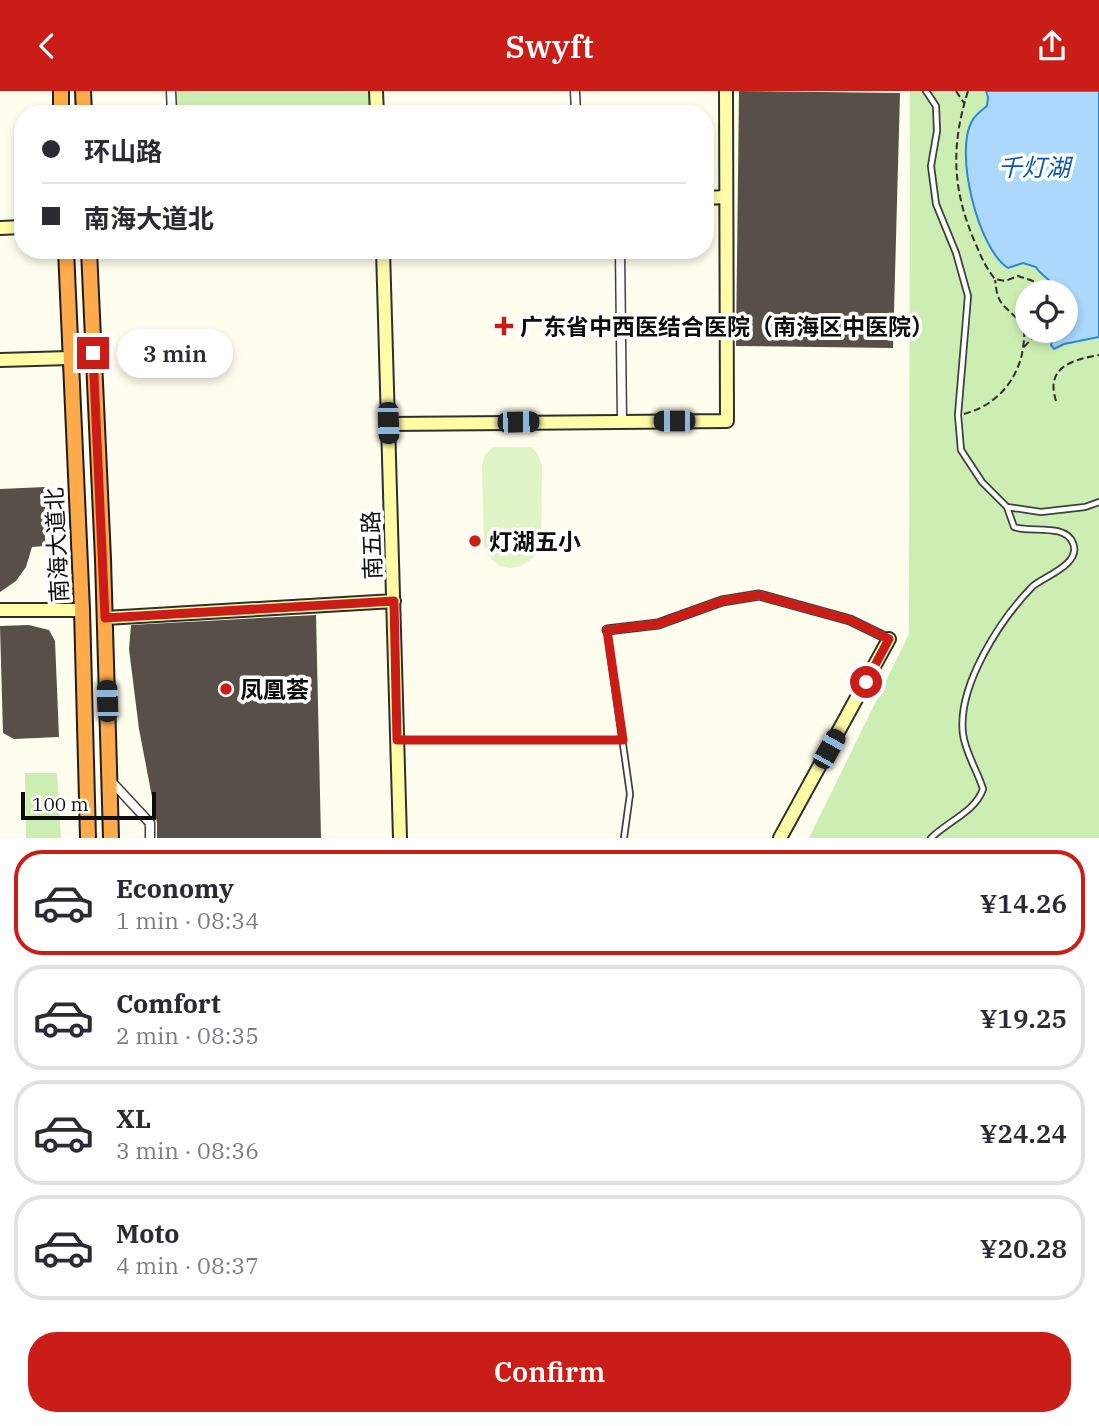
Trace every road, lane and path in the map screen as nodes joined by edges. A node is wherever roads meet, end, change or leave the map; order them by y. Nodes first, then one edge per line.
1 (726, 91) edge
2 (926, 91) edge
3 (956, 91) edge
4 (968, 91) edge
5 (964, 104) junction
6 (724, 197) junction
7 (714, 198) edge
8 (66, 259) edge
9 (89, 259) edge
10 (383, 259) edge
11 (620, 259) edge
12 (995, 279) junction
13 (1030, 280) edge
14 (1028, 343) edge
15 (1023, 348) junction
16 (1099, 355) edge
17 (70, 358) junction
18 (0, 360) edge
19 (1056, 401) dead end
20 (958, 415) junction
21 (622, 421) junction
22 (388, 423) junction
23 (1099, 502) edge
24 (1007, 507) junction
25 (394, 601) junction
26 (0, 610) edge
27 (82, 610) junction
28 (105, 618) junction
29 (607, 630) joint
30 (889, 639) joint
31 (397, 740) junction
32 (623, 740) junction
33 (109, 780) junction
34 (88, 838) edge
35 (111, 838) edge
36 (150, 838) edge
37 (400, 838) edge
38 (624, 838) edge
39 (780, 838) edge
40 (931, 838) edge

1 - 6 street
2 - 20 lane
3 - 5 path
4 - 5 path
5 - 12 path
6 - 7 street
6 - 21 street
8 - 17 highway, 南海大道北
9 - 28 highway, 南海大道北
10 - 22 street, 南五路
11 - 21 street
12 - 13 path
12 - 15 path
14 - 15 path
15 - 20 path
16 - 19 path
17 - 18 street
17 - 27 highway, 南海大道北
20 - 24 lane
21 - 22 street
22 - 25 street, 南五路
23 - 24 lane
24 - 40 lane
25 - 28 street
25 - 31 street, 南五路
26 - 27 street
27 - 34 highway, 南海大道北
28 - 33 highway, 南海大道北
29 - 30 street
29 - 32 lane
30 - 39 street
31 - 32 lane
31 - 37 street, 南五路
32 - 38 lane
33 - 35 highway, 南海大道北
33 - 36 street

